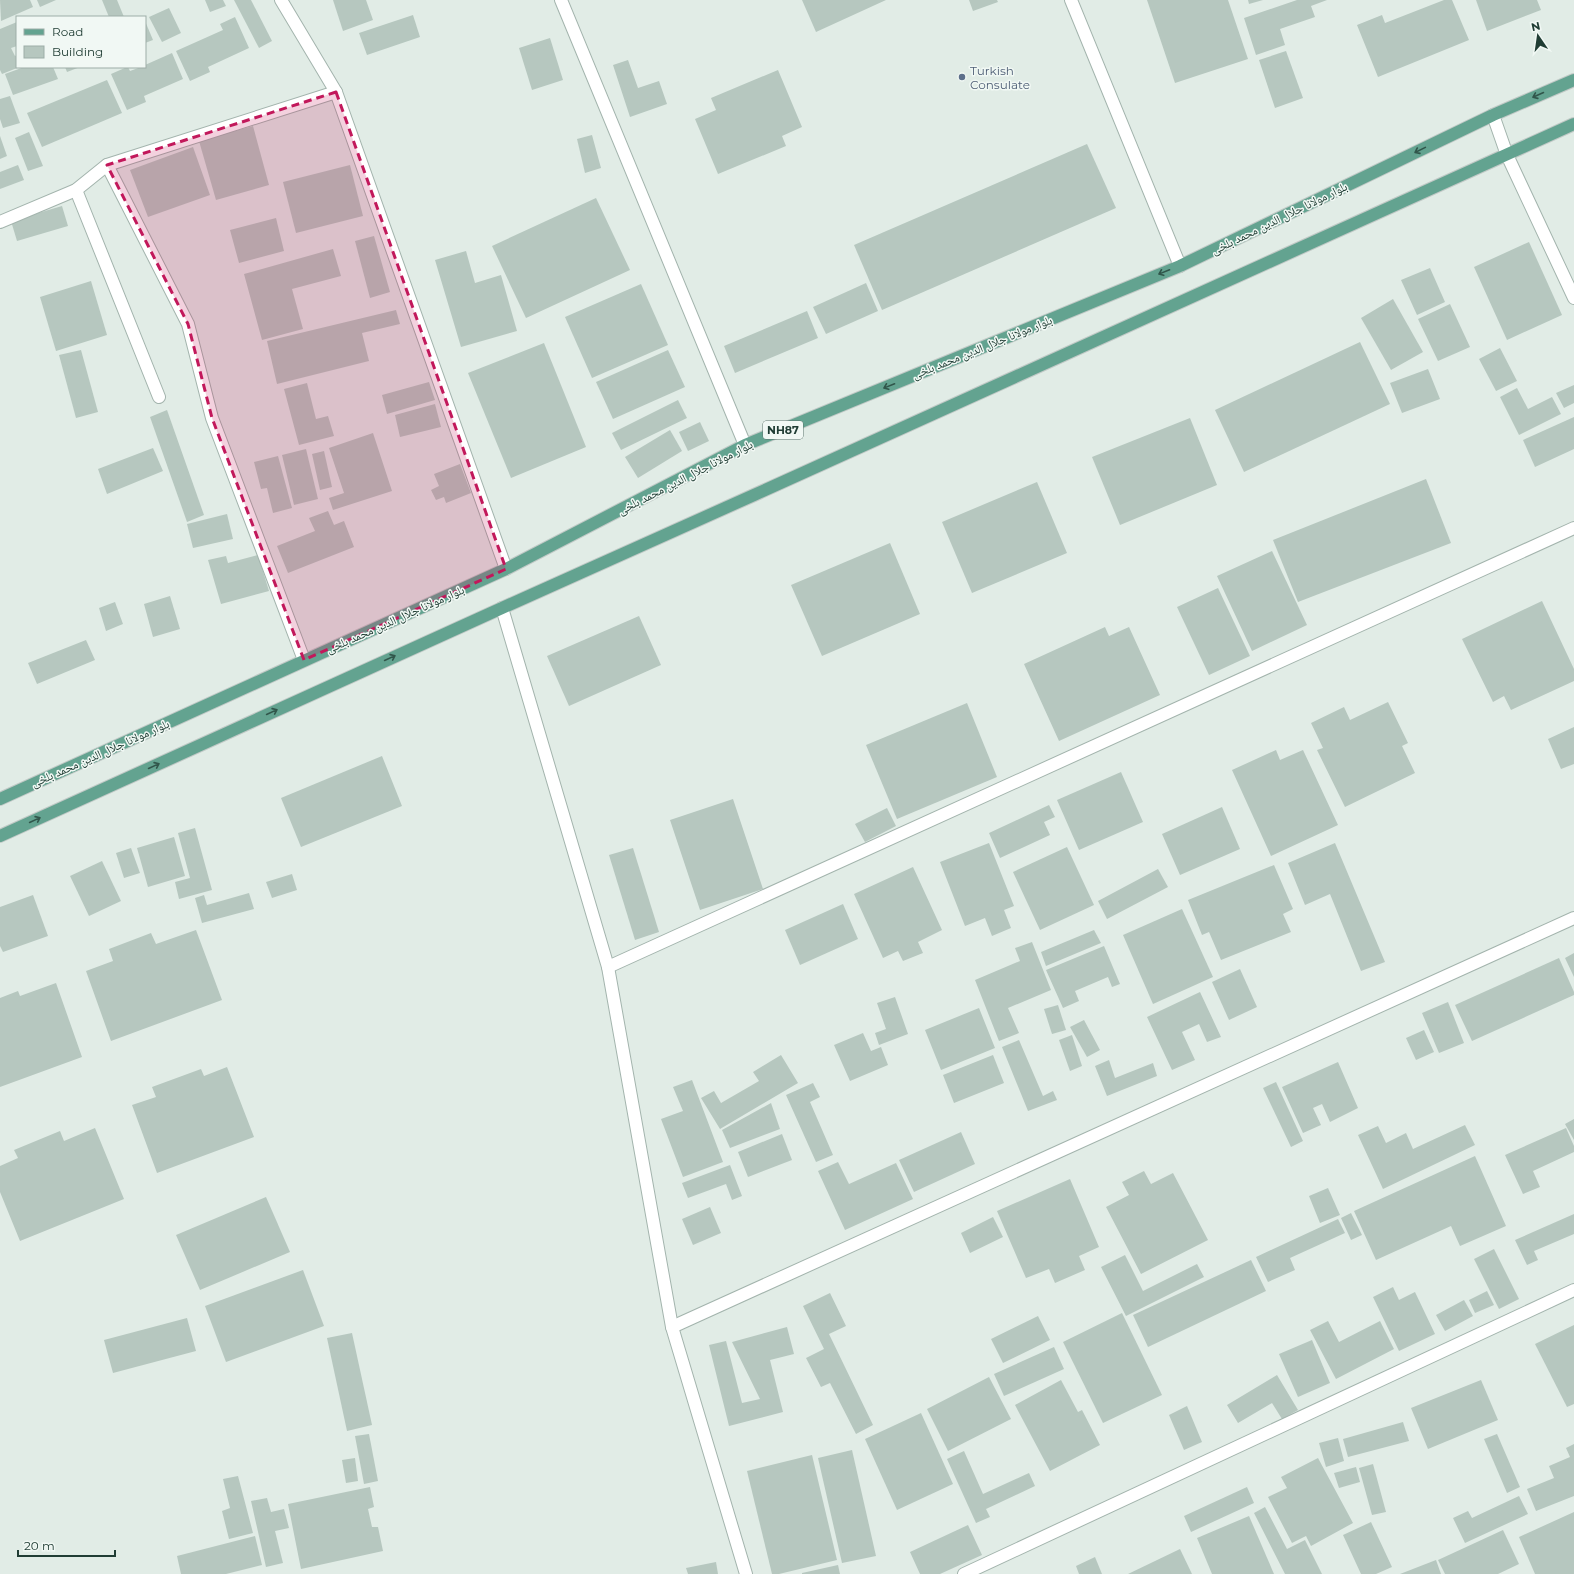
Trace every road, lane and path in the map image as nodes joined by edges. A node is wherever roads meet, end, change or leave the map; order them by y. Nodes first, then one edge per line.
1 (281, 0) edge
2 (561, 0) edge
3 (1071, 0) edge
4 (1574, 80) edge
5 (336, 92) junction
6 (1493, 115) junction
7 (1574, 124) edge
8 (1507, 155) junction
9 (107, 165) junction
10 (76, 190) junction
11 (0, 222) edge
12 (1180, 266) junction
13 (1574, 298) edge
14 (159, 397) dead end
15 (745, 445) junction
16 (1574, 528) edge
17 (506, 568) junction
18 (502, 608) junction
19 (304, 660) junction
20 (0, 799) edge
21 (0, 836) edge
22 (1574, 918) edge
23 (608, 967) junction
24 (1574, 1290) edge
25 (672, 1327) junction
26 (746, 1574) edge
27 (964, 1574) edge

1 - 5 street
2 - 15 street
3 - 12 street
4 -> 6 main road, بلوار مولانا جلال الدین محمد بلخی / NH87
5 - 9 street
5 - 17 street
6 - 8 street
6 -> 12 main road, بلوار مولانا جلال الدین محمد بلخی / NH87
7 - 8 main road
8 - 13 street
8 - 18 main road
9 - 10 street
9 - 19 street
10 - 11 street
10 - 14 street
12 -> 15 main road, بلوار مولانا جلال الدین محمد بلخی / NH87
15 - 17 main road, بلوار مولانا جلال الدین محمد بلخی / NH87
16 - 23 street
17 - 19 main road, بلوار مولانا جلال الدین محمد بلخی / NH87
21 -> 18 main road
18 - 23 street
19 - 20 main road, بلوار مولانا جلال الدین محمد بلخی / NH87
22 - 25 street
23 - 25 street
24 - 27 street
25 - 26 street

